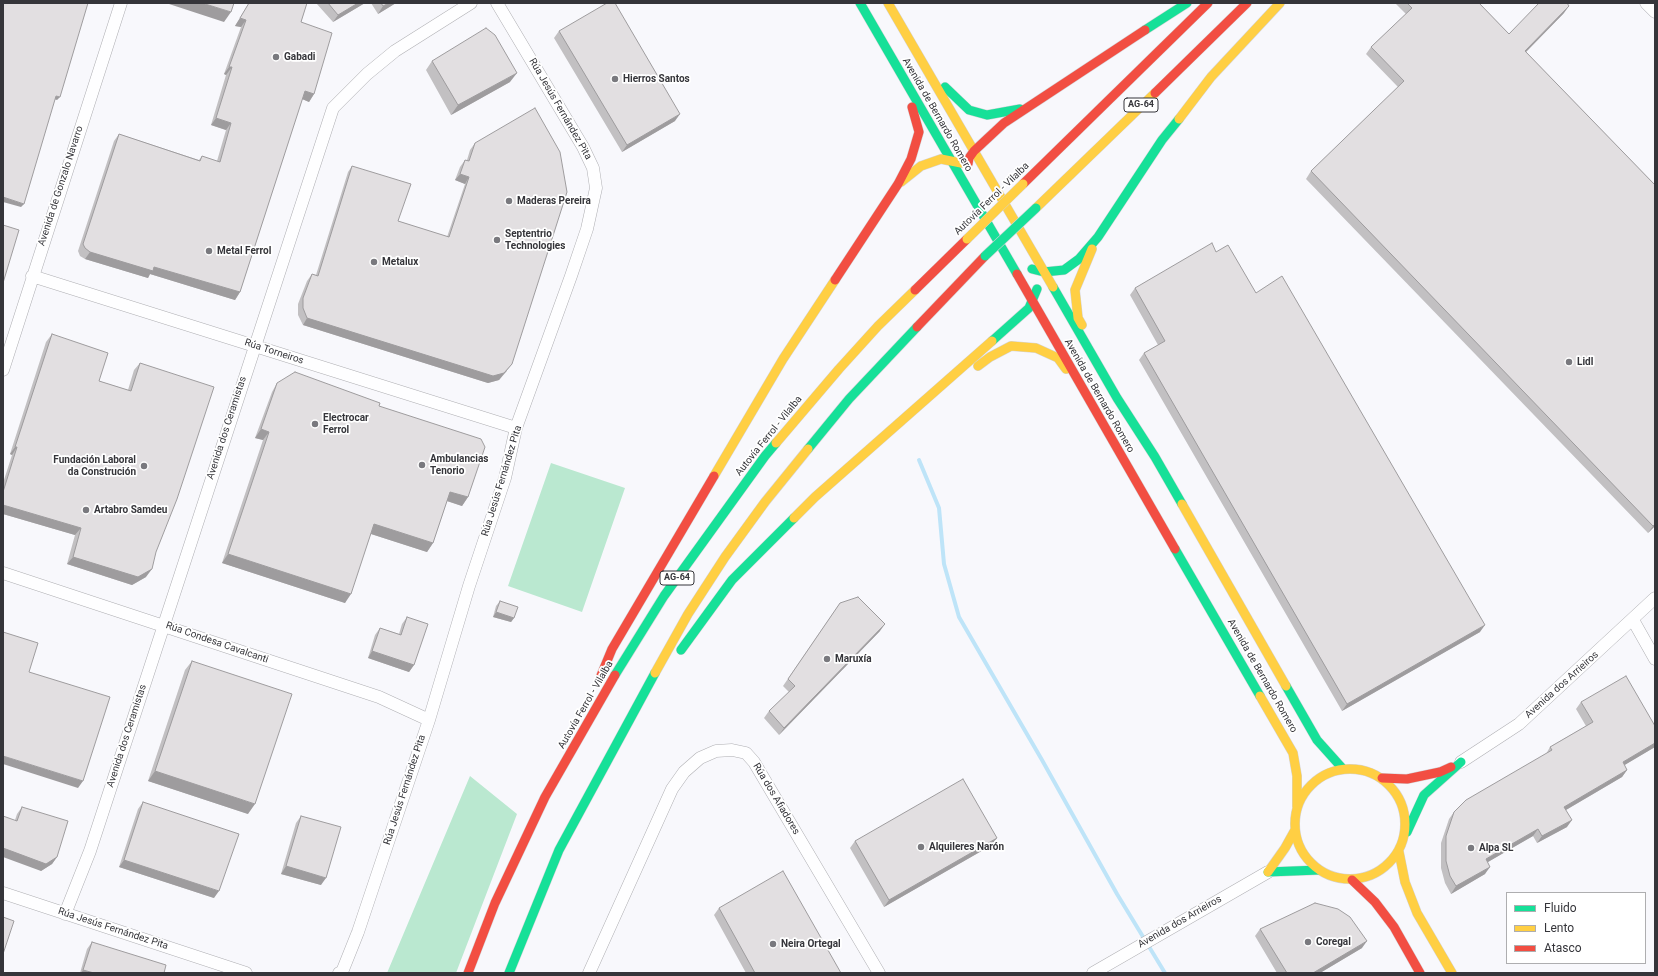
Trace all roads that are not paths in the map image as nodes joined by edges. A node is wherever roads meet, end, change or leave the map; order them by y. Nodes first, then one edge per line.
1 (121, 3) edge
2 (471, 3) edge
3 (497, 3) edge
4 (860, 3) edge
5 (888, 3) edge
6 (1187, 3) edge
7 (1208, 3) edge
8 (1247, 3) edge
9 (1280, 3) edge
10 (1646, 3) edge
11 (1655, 12) edge
12 (913, 46) junction
13 (892, 58) junction
14 (1025, 108) junction
15 (974, 151) junction
16 (951, 161) junction
17 (968, 164) junction
18 (985, 171) junction
19 (898, 184) junction
20 (964, 184) junction
21 (1098, 237) junction
22 (1011, 265) junction
23 (1040, 271) junction
24 (32, 276) junction
25 (1032, 301) junction
26 (256, 346) junction
27 (3, 370) edge
28 (1117, 398) junction
29 (1094, 408) junction
30 (516, 428) junction
31 (879, 439) junction
32 (3, 573) edge
33 (1655, 598) edge
34 (1633, 620) junction
35 (163, 625) junction
36 (677, 656) dead end
37 (1655, 659) edge
38 (668, 668) dead end
39 (596, 685) dead end
40 (587, 706) dead end
41 (429, 720) junction
42 (622, 732) junction
43 (1461, 762) junction
44 (1343, 769) junction
45 (1382, 778) junction
46 (545, 797) junction
47 (1297, 806) junction
48 (1295, 830) junction
49 (1405, 836) junction
50 (1399, 852) junction
51 (1319, 870) junction
52 (1268, 872) junction
53 (1352, 880) junction
54 (3, 893) edge
55 (65, 914) junction
56 (246, 973) edge
57 (339, 973) edge
58 (468, 973) edge
59 (509, 973) edge
60 (589, 973) edge
61 (879, 973) edge
62 (1093, 973) edge
63 (1420, 973) edge
64 (1452, 973) edge

1 - 24 street, Avenida de Gonzalo Navarro
2 - 26 street, Avenida dos Ceramistas
3 - 30 street, Rúa Jesús Fernández Pita
4 - 13 highway, Avenida de Bernardo Romero
5 - 12 highway, Avenida de Bernardo Romero
6 - 14 highway
7 - 46 highway, Autovía Ferrol - Vilalba / AG-64, bridge
8 - 42 highway, AG-64, bridge
9 - 21 highway
10 - 11 street
12 - 14 highway
12 - 15 highway, Avenida de Bernardo Romero
13 - 16 highway, Avenida de Bernardo Romero
13 - 19 highway
14 - 15 highway
15 - 17 highway
15 - 18 highway, Avenida de Bernardo Romero
16 - 17 highway
16 - 19 highway
16 - 20 highway, Avenida de Bernardo Romero
17 - 18 highway
17 - 20 highway
18 - 23 highway, Avenida de Bernardo Romero
19 - 39 highway
20 - 22 highway, Avenida de Bernardo Romero
21 - 23 highway
21 - 28 highway
22 - 23 highway
22 - 25 highway, Avenida de Bernardo Romero
23 - 25 highway
23 - 28 highway, Avenida de Bernardo Romero
24 - 26 street, Rúa Torneiros
24 - 27 street, Avenida de Gonzalo Navarro
25 - 29 highway, Avenida de Bernardo Romero
25 - 31 highway
26 - 30 street, Rúa Torneiros
26 - 35 street, Avenida dos Ceramistas
28 - 44 highway, Avenida de Bernardo Romero
29 - 31 highway
29 - 47 highway, Avenida de Bernardo Romero
30 - 41 street, Rúa Jesús Fernández Pita
31 - 36 highway
32 - 35 street, Rúa Condesa Cavalcanti
33 - 34 street, Avenida dos Arrieiros
34 - 37 street
34 - 43 street, Avenida dos Arrieiros
35 - 41 street, Rúa Condesa Cavalcanti
35 - 55 street, Avenida dos Ceramistas
38 - 42 highway
40 - 46 highway
41 - 57 street, Rúa Jesús Fernández Pita
42 - 59 highway, AG-64
43 - 45 highway
43 - 49 highway
44 - 45 highway
44 - 47 highway
45 - 49 highway
46 - 58 highway, Autovía Ferrol - Vilalba / AG-64
47 - 48 highway
48 - 51 highway
48 - 52 highway
49 - 50 highway
50 - 53 highway
50 - 64 highway
51 - 52 highway
51 - 53 highway
52 - 62 street, Avenida dos Arrieiros
53 - 63 highway
54 - 55 street, Rúa Jesús Fernández Pita
55 - 56 street, Rúa Jesús Fernández Pita
60 - 61 street, Rúa dos Afiadores

